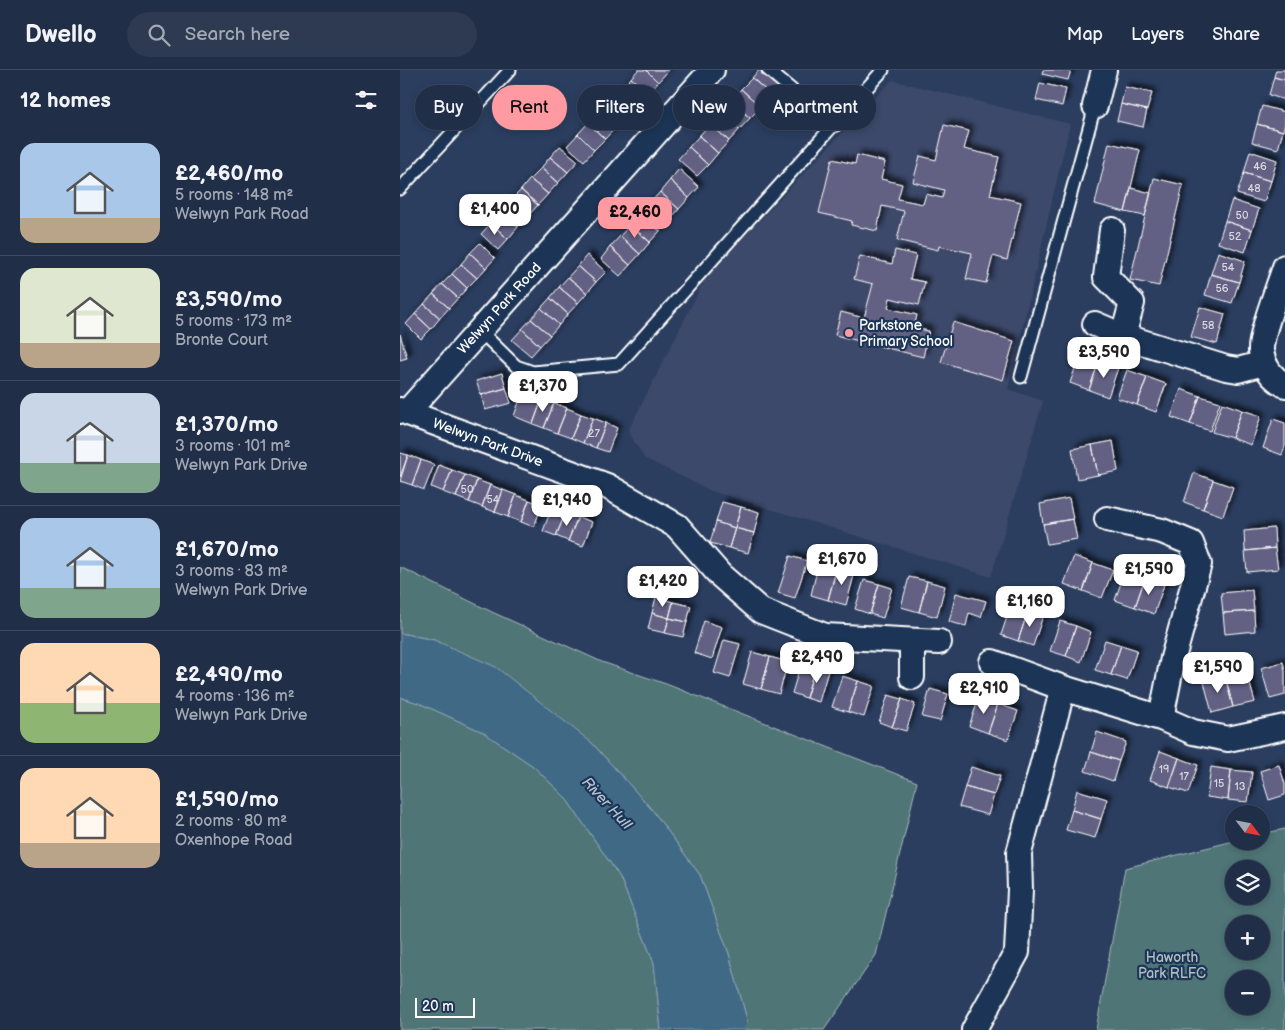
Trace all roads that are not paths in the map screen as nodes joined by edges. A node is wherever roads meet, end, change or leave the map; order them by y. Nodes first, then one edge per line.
1 (510, 70) edge
2 (712, 70) edge
3 (768, 70) edge
4 (883, 70) edge
5 (1104, 70) edge
6 (786, 85) edge
7 (870, 85) edge
8 (1095, 106) joint
9 (831, 130) edge
10 (400, 189) edge
11 (1112, 230) dead end
12 (1285, 267) edge
13 (1095, 324) dead end
14 (479, 330) junction
15 (1123, 336) junction
16 (1264, 363) junction
17 (1021, 377) dead end
18 (1285, 385) edge
19 (403, 411) edge
20 (1106, 519) dead end
21 (912, 641) junction
22 (939, 642) dead end
23 (992, 662) dead end
24 (912, 678) dead end
25 (1063, 688) junction
26 (1161, 718) junction
27 (1285, 727) edge
28 (974, 1030) edge

1 - 10 lane
2 - 14 street, Welwyn Park Road
3 - 6 lane
4 - 7 lane
5 - 8 street
8 - 17 lane
9 - 14 lane
11 - 15 street
12 - 16 street
13 - 15 street
14 - 19 street, Welwyn Park Road
15 - 16 street
16 - 18 street
19 - 21 street, Welwyn Park Drive
20 - 26 street
21 - 22 street, Welwyn Park Drive
21 - 24 street
23 - 25 street
25 - 26 street
25 - 28 street
26 - 27 street

